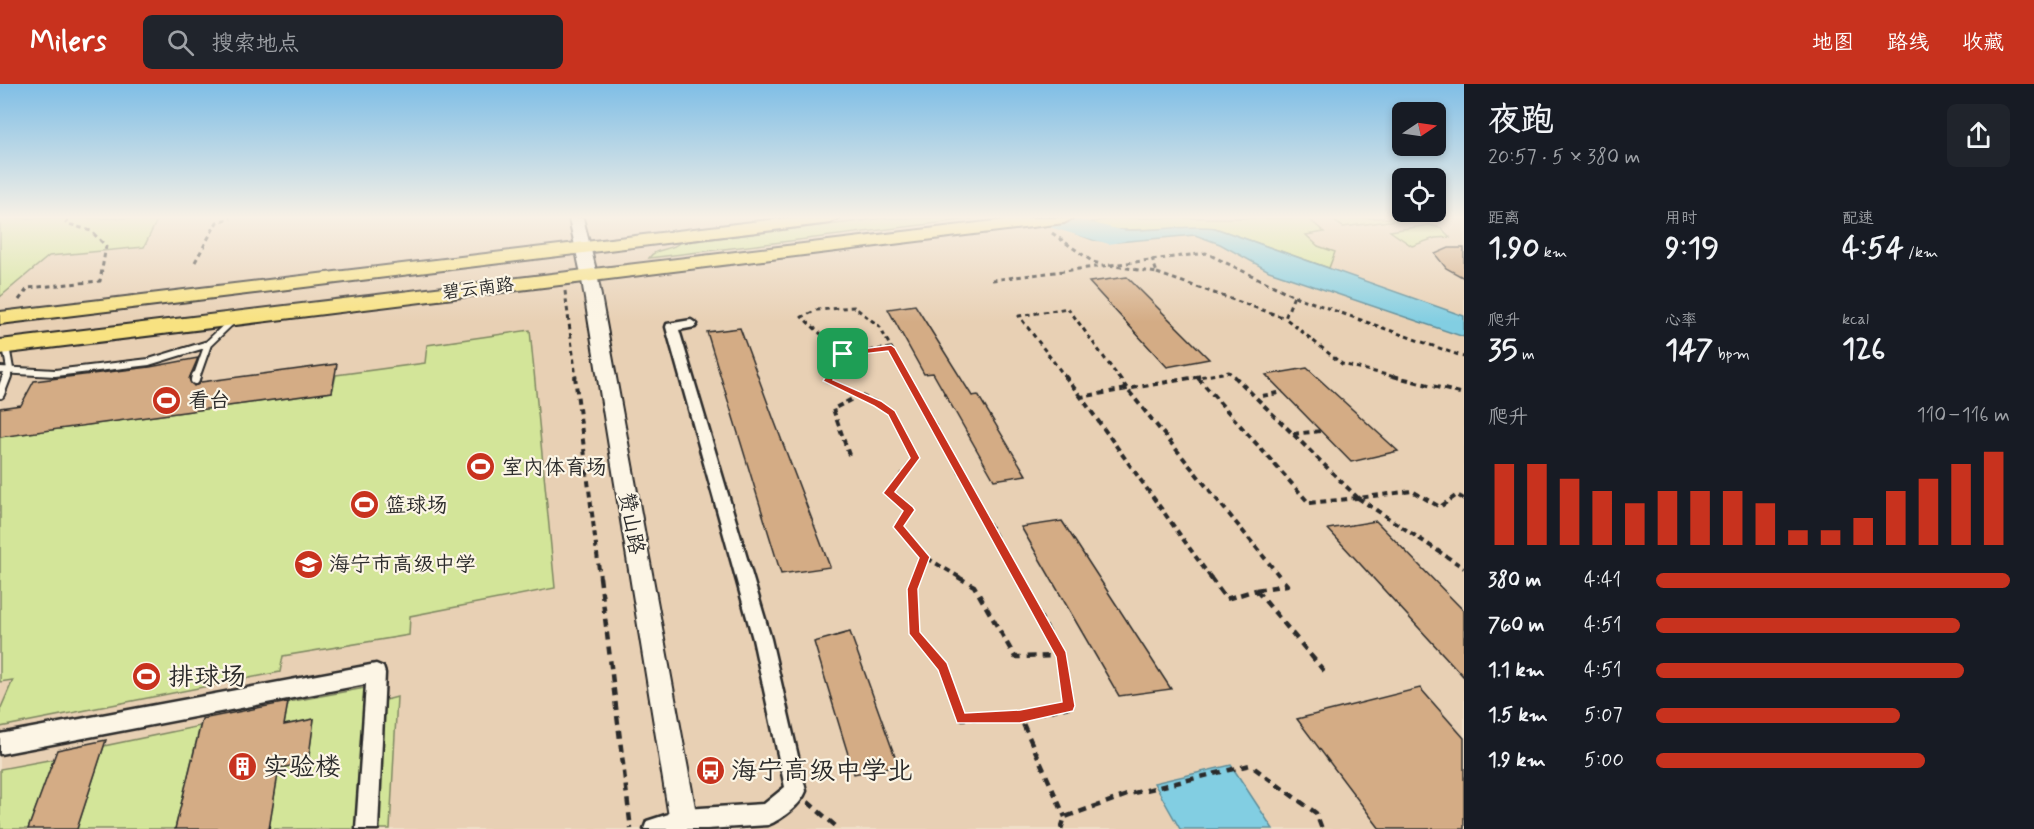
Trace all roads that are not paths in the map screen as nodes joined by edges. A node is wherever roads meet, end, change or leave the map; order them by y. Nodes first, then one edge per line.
1 (544, 253) edge
2 (585, 253) edge
3 (773, 253) edge
4 (589, 274) junction
5 (5, 317) edge
6 (237, 318) junction
7 (691, 324) dead end
8 (208, 344) junction
9 (3, 346) edge
10 (10, 369) junction
11 (0, 370) edge
12 (195, 380) dead end
13 (0, 394) edge
14 (0, 744) edge
15 (685, 824) edge
16 (368, 829) edge
17 (655, 829) edge

1 - 5 main road, 碧云南路
2 - 4 street, 赞山路
3 - 4 main road, 碧云南路
4 - 6 main road, 碧云南路
4 - 15 street, 赞山路
6 - 8 lane
6 - 9 main road, 碧云南路
7 - 15 street
8 - 10 lane
8 - 12 lane
9 - 10 lane
10 - 11 lane
10 - 13 lane
14 - 16 street
15 - 17 street

